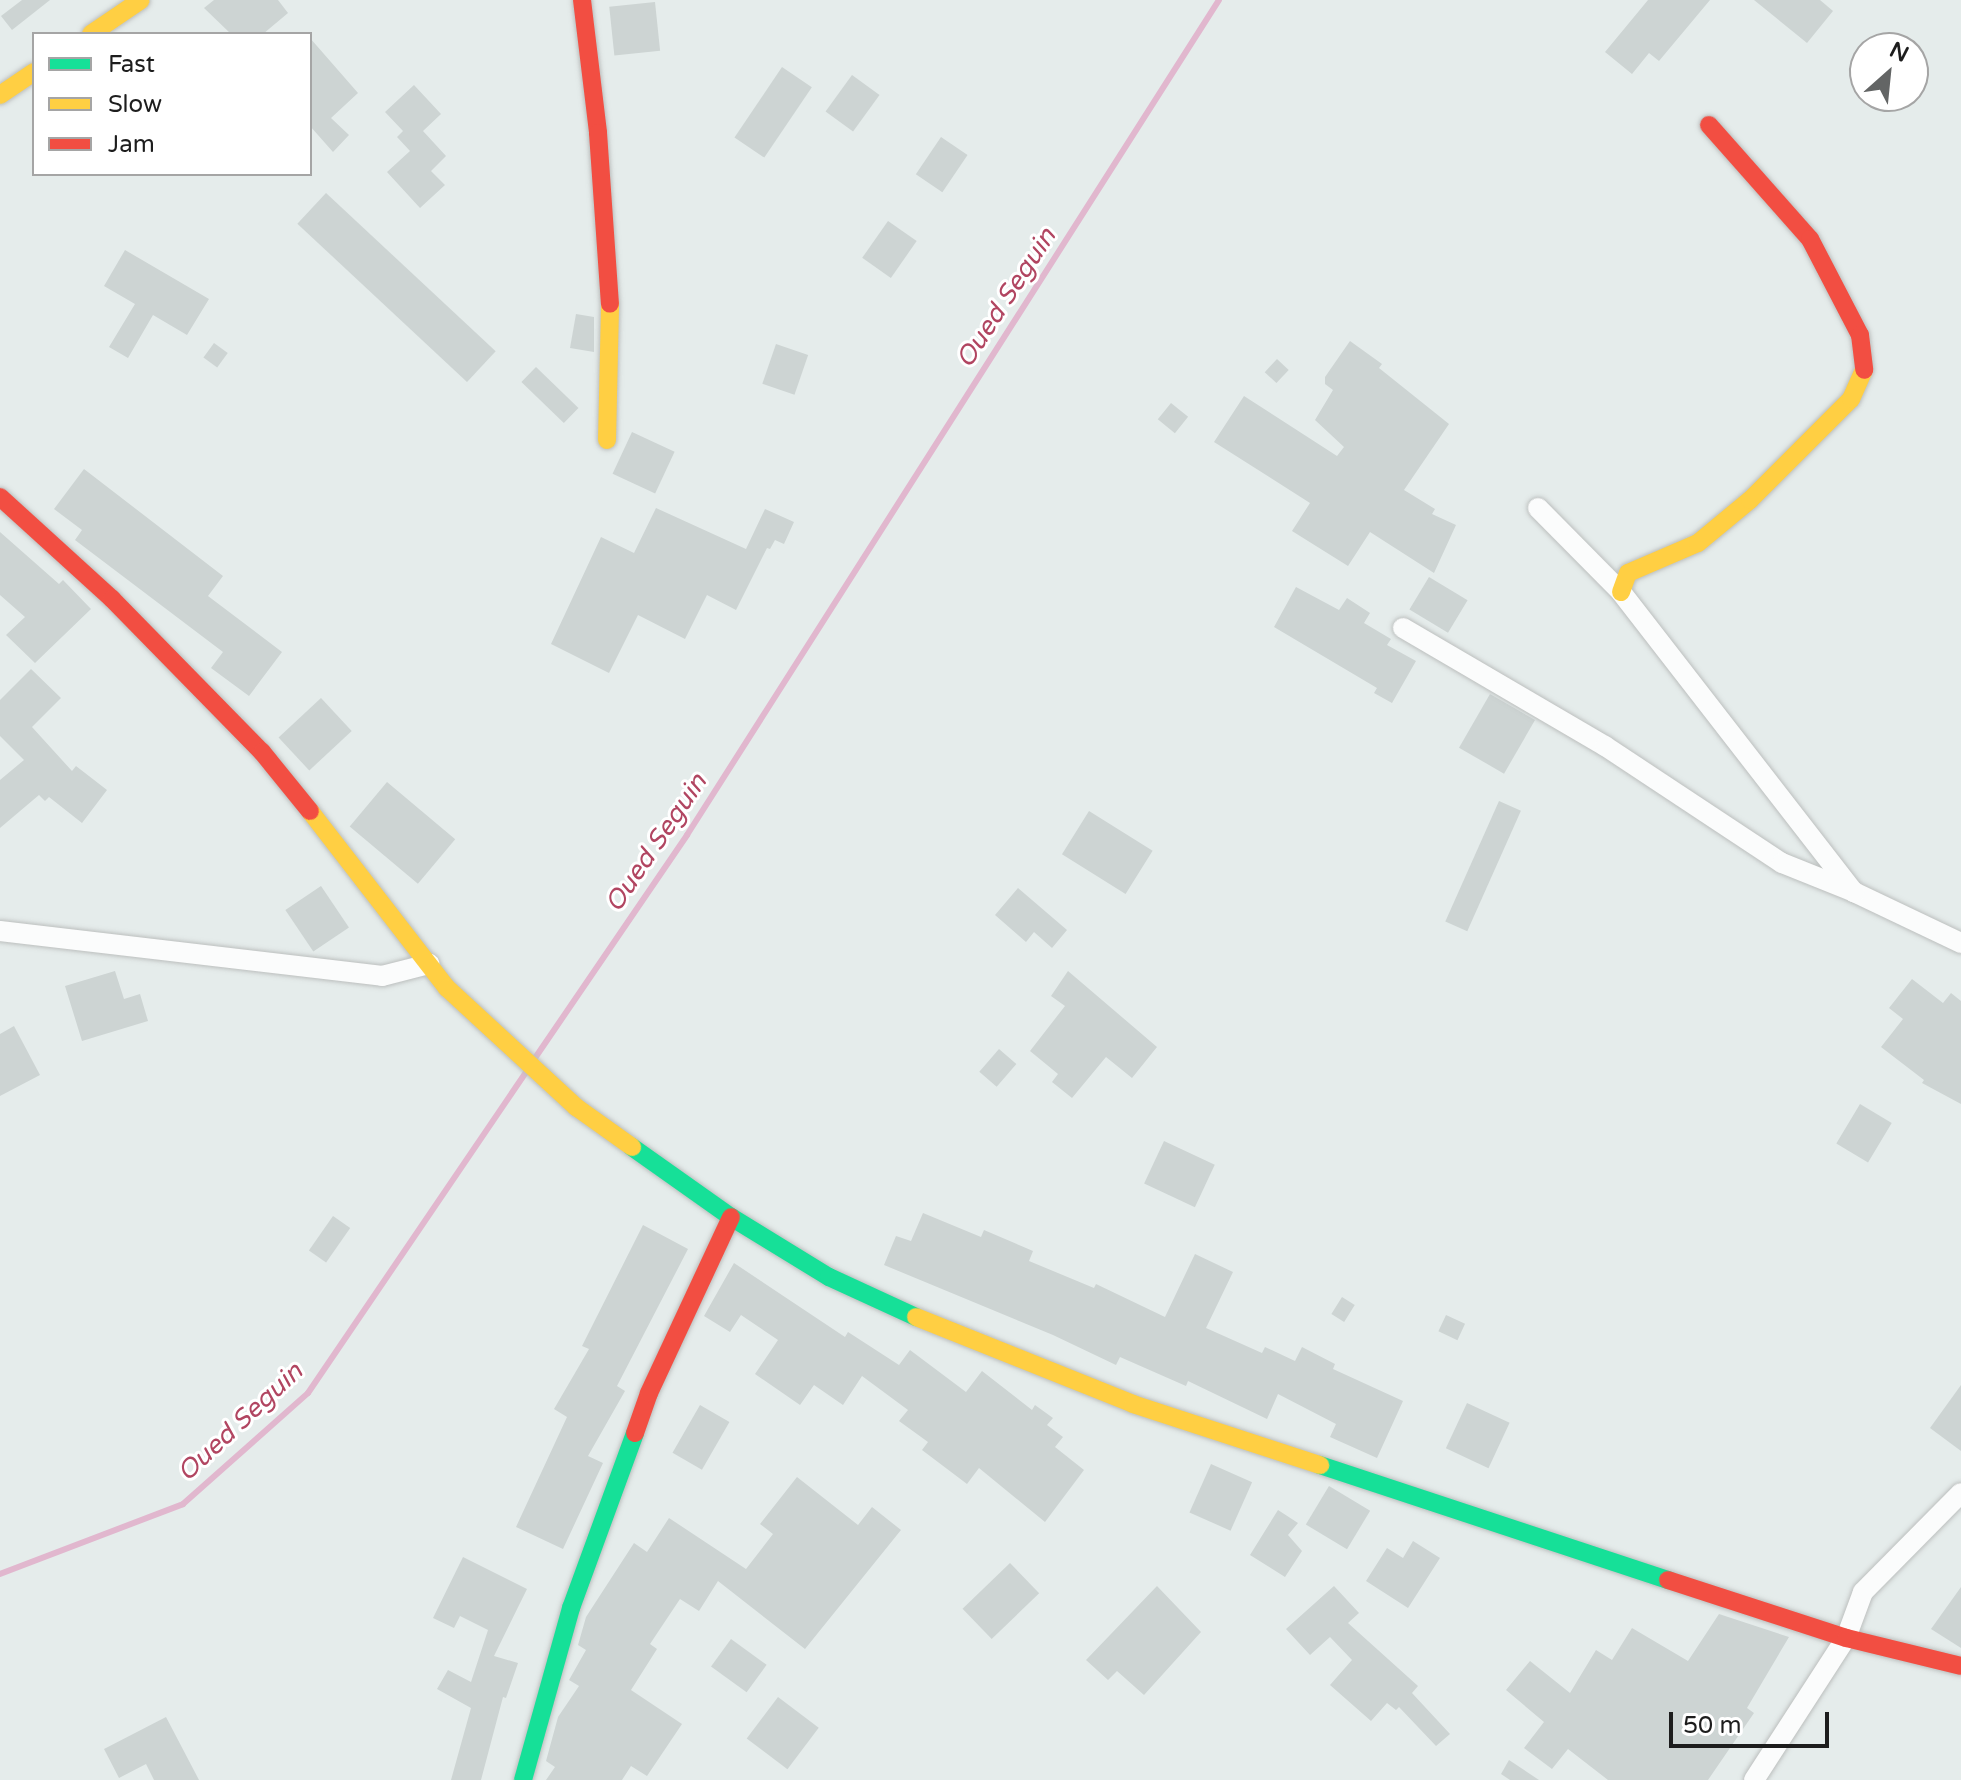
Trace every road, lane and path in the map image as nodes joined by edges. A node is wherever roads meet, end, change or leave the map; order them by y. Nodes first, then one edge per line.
1 (141, 0) edge
2 (582, 0) edge
3 (94, 32) edge
4 (32, 73) edge
5 (0, 95) edge
6 (1709, 125) dead end
7 (607, 440) dead end
8 (0, 497) edge
9 (1538, 508) dead end
10 (1621, 592) junction
11 (1403, 628) dead end
12 (1854, 892) junction
13 (0, 931) edge
14 (1961, 943) edge
15 (429, 964) junction
16 (731, 1217) junction
17 (1961, 1493) edge
18 (1846, 1638) junction
19 (1961, 1666) edge
20 (523, 1780) edge
21 (1754, 1780) edge

1 - 3 main road
2 - 7 main road
4 - 5 main road
6 - 10 main road
8 - 15 main road
9 - 10 street
10 - 12 street
11 - 12 street
12 - 14 street
13 - 15 street
15 - 16 main road
16 - 18 main road
16 - 20 main road
17 - 18 street
18 - 19 main road
18 - 21 street

